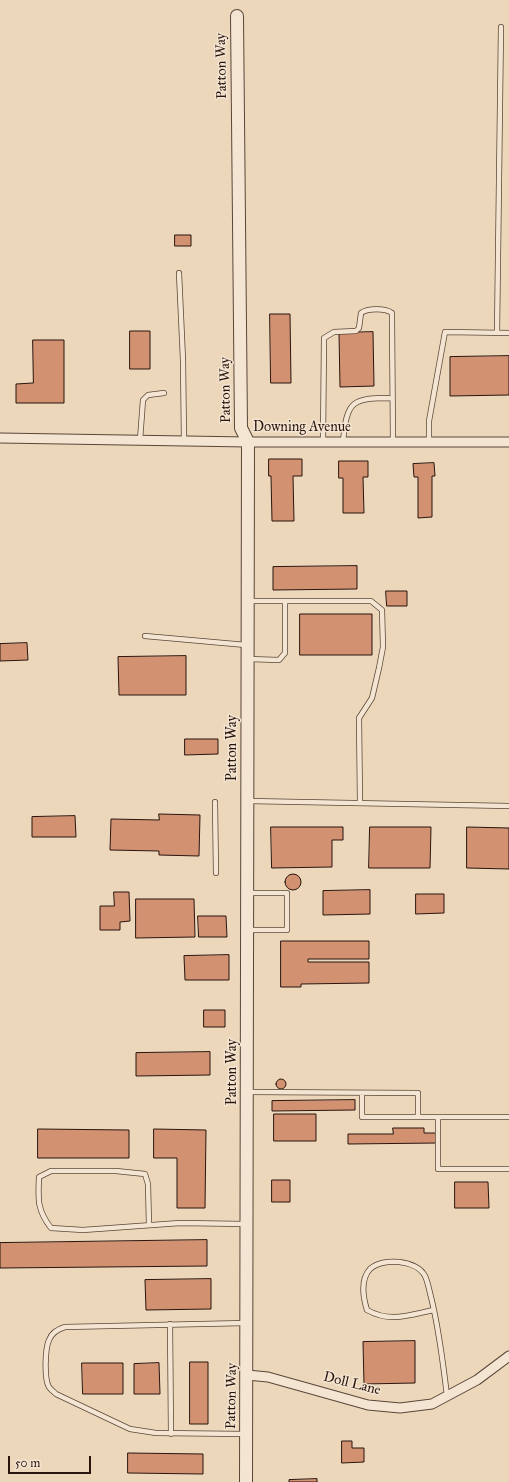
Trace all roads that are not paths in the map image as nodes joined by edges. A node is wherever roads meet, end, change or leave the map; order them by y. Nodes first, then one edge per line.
1 (237, 16) dead end
2 (501, 27) dead end
3 (179, 273) dead end
4 (497, 333) junction
5 (509, 333) edge
6 (164, 393) dead end
7 (392, 398) junction
8 (0, 438) edge
9 (140, 440) junction
10 (184, 441) junction
11 (248, 442) junction
12 (323, 442) junction
13 (344, 442) junction
14 (393, 442) junction
15 (429, 442) junction
16 (509, 442) edge
17 (248, 601) junction
18 (285, 601) junction
19 (145, 636) dead end
20 (248, 645) junction
21 (248, 659) junction
22 (248, 801) junction
23 (215, 802) dead end
24 (360, 803) junction
25 (509, 806) edge
26 (216, 873) dead end
27 (248, 893) junction
28 (248, 930) junction
29 (248, 1092) junction
30 (362, 1093) junction
31 (418, 1117) junction
32 (438, 1117) junction
33 (509, 1117) edge
34 (509, 1169) edge
35 (248, 1224) junction
36 (149, 1225) junction
37 (434, 1310) junction
38 (248, 1323) junction
39 (170, 1324) junction
40 (509, 1356) edge
41 (248, 1375) junction
42 (447, 1396) junction
43 (170, 1434) junction
44 (247, 1434) junction
45 (246, 1482) edge

1 - 11 street, Patton Way
2 - 4 lane
3 - 10 lane
4 - 5 lane
4 - 15 lane
6 - 9 lane
7 - 12 lane
7 - 13 lane
7 - 14 lane
8 - 9 street, Downing Avenue
9 - 10 street, Downing Avenue
10 - 11 street, Downing Avenue
11 - 12 street, Downing Avenue
11 - 17 street, Patton Way
12 - 13 street, Downing Avenue
13 - 14 street, Downing Avenue
14 - 15 street, Downing Avenue
15 - 16 street, Downing Avenue
17 - 18 lane
17 - 20 street, Patton Way
18 - 21 lane
18 - 24 lane
19 - 20 lane
20 - 21 street, Patton Way
21 - 22 street, Patton Way
22 - 24 lane
22 - 27 street, Patton Way
23 - 26 lane
24 - 25 lane
27 - 28 street, Patton Way
27 - 28 lane
28 - 29 street, Patton Way
29 - 30 lane
29 - 35 street, Patton Way
30 - 31 lane
30 - 31 lane
31 - 32 lane
32 - 33 lane
32 - 34 lane
35 - 36 lane
35 - 38 street, Patton Way
36 - 36 lane
37 - 37 lane
37 - 42 lane
38 - 39 lane
38 - 41 street, Patton Way
39 - 43 lane
39 - 43 lane
40 - 42 street, Doll Lane
41 - 42 street, Doll Lane
41 - 44 street, Patton Way
43 - 44 lane
44 - 45 street, Patton Way

